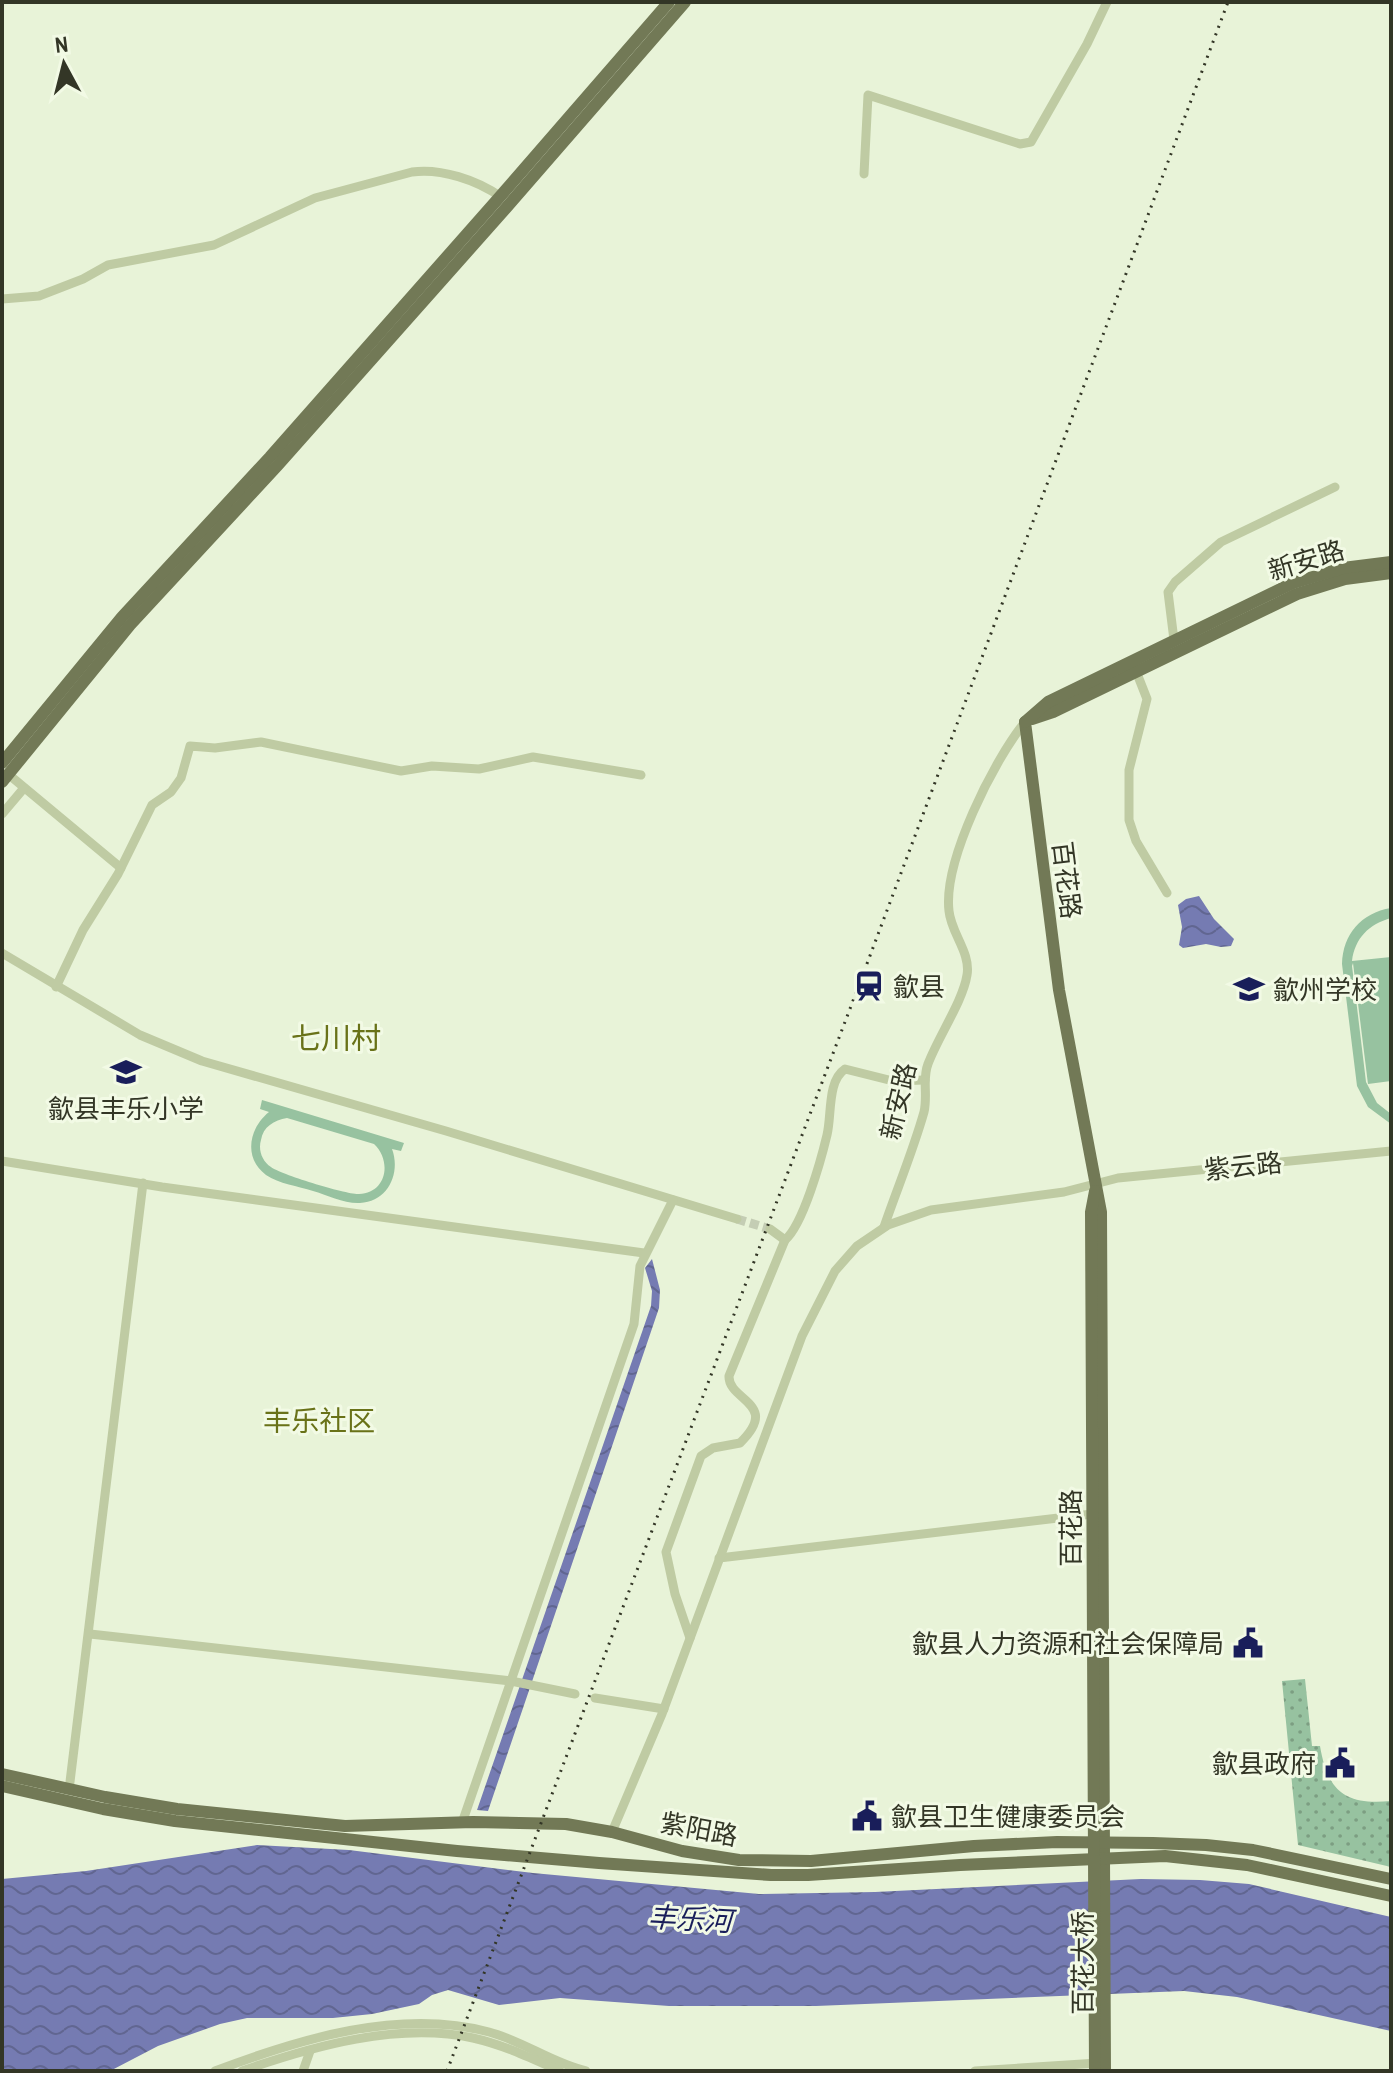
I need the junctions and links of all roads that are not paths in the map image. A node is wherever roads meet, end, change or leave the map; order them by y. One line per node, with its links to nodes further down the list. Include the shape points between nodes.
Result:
1 (669, 2): 5 (main road)
2 (685, 2): 13 (main road)
3 (1107, 2): 4 (street, via 1031,142 1020,144 868,95)
4 (864, 174)
5 (501, 197): 6 (street, via 463,179 412,172 315,198 214,245 108,265 39,296); 13 (main road, via 130,607)
6 (2, 299)
7 (1335, 487): 10 (street, via 1221,542 1175,582 1168,592)
8 (1391, 562): 10 (main road, 新安路, via 1308,578)
9 (1391, 573): 11 (main road, 新安路, via 1345,579 1297,594)
10 (1174, 640): 12 (main road, 新安路, via 1048,702)
11 (1136, 671): 12 (main road, 新安路); 18 (street, via 1147,699 1130,758 1129,820)
12 (1025, 722): 21 (street, 新安路, via 1009,742 952,868 949,909 967,976); 25 (main road, 百花路, via 1059,990)
13 (4, 773): 15 (street)
14 (641, 775): 17 (street, via 533,757 479,769 428,766 401,771 267,743 190,746 181,778 152,805)
15 (24, 788): 16 (street); 17 (street)
16 (2, 814)
17 (121, 868): 20 (street)
18 (1167, 893)
19 (2, 953): 20 (street)
20 (56, 987): 26 (street, via 140,1035 202,1061)
21 (925, 1080): 28 (street, 新安路, via 924,1111); 30 (street, via 893,1081 841,1071 828,1134 798,1225)
22 (1391, 1151): 25 (street, 紫云路)
23 (2, 1161): 24 (street)
24 (143, 1183): 31 (street); 34 (street)
25 (1096, 1184): 28 (street, 紫云路, via 931,1210); 32 (main road, 百花路, via 1091,1212); 45 (main road, 百花路, via 1101,1212)
26 (673, 1200): 27 (street); 31 (street)
27 (737, 1219)
28 (884, 1227): 33 (street, 紫云路, via 842,1262 808,1322)
29 (770, 1229): 30 (street)
30 (785, 1240): 35 (street, via 728,1381 750,1402 753,1424 740,1443 701,1456 667,1547 669,1572)
31 (644, 1253): 36 (street, via 634,1324)
32 (1092, 1514): 33 (street); 45 (main road, 百花路)
33 (719, 1558): 35 (street, 紫云路)
34 (90, 1634): 36 (street); 42 (street)
35 (690, 1638): 39 (street, 紫云路)
36 (514, 1681): 37 (street); 43 (street)
37 (575, 1694)
38 (595, 1698): 39 (street)
39 (664, 1709): 44 (street, 紫云路)
40 (2, 1774): 42 (main road, 紫阳路)
41 (2, 1786): 46 (main road, 紫阳路, via 175,1821 457,1851 771,1875)
42 (69, 1790): 43 (main road, 紫阳路, via 320,1825)
43 (462, 1823): 44 (main road, 紫阳路, via 566,1824)
44 (612, 1832): 45 (main road, 紫阳路, via 682,1851 763,1861)
45 (1098, 1842): 46 (main road, 百花路); 48 (main road, 紫阳路, via 1223,1846)
46 (1098, 1858): 47 (main road, 百花路); 49 (main road, 紫阳路, via 1165,1856 1228,1862)
47 (1098, 1872): 51 (main road, 百花大桥)
48 (1391, 1879)
49 (1391, 1896)
50 (310, 2051): 53 (street); 54 (street); 55 (street, via 391,2033 437,2033 505,2047)
51 (1100, 2063): 57 (street)
52 (215, 2071): 56 (street, via 308,2041 389,2023 422,2022 491,2032)
53 (242, 2071)
54 (303, 2071)
55 (560, 2071)
56 (586, 2071)
57 (975, 2071)

